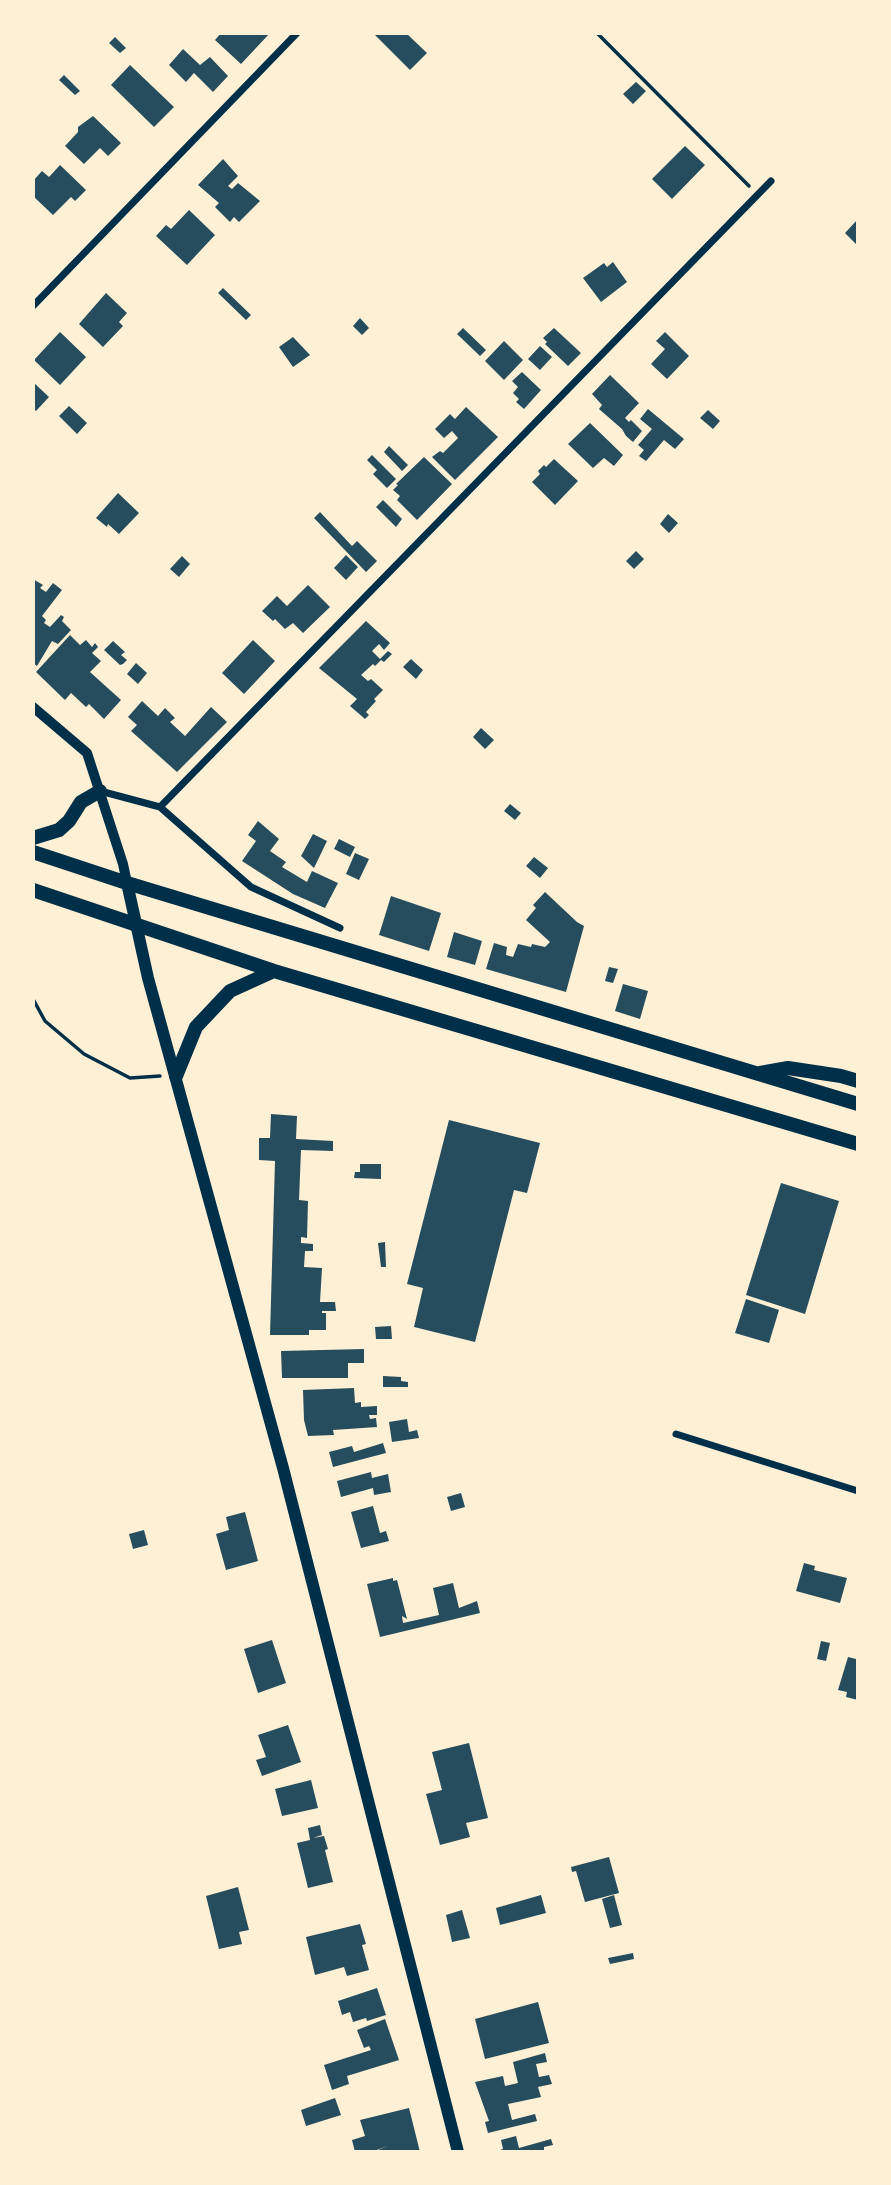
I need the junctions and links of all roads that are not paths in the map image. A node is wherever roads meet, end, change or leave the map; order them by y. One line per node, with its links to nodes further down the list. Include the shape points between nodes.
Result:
1 (297, 33): 3 (street)
2 (771, 181): 6 (street)
3 (33, 306)
4 (33, 707): 5 (street, via 87,753)
5 (100, 791): 6 (street); 7 (highway, via 81,802 59,830); 9 (street)
6 (160, 807): 12 (street, via 251,887)
7 (33, 838)
8 (33, 852): 9 (highway)
9 (127, 883): 11 (main road); 14 (highway)
10 (33, 890): 11 (highway)
11 (136, 925): 13 (highway); 15 (main road)
12 (340, 929)
13 (274, 971): 15 (highway, via 230,991 196,1027); 18 (highway)
14 (756, 1074): 16 (highway, via 788,1068); 17 (highway)
15 (176, 1076): 21 (main road, via 283,1468)
16 (858, 1081)
17 (858, 1104)
18 (858, 1144)
19 (676, 1434): 20 (street)
20 (858, 1492)
21 (458, 2152)

